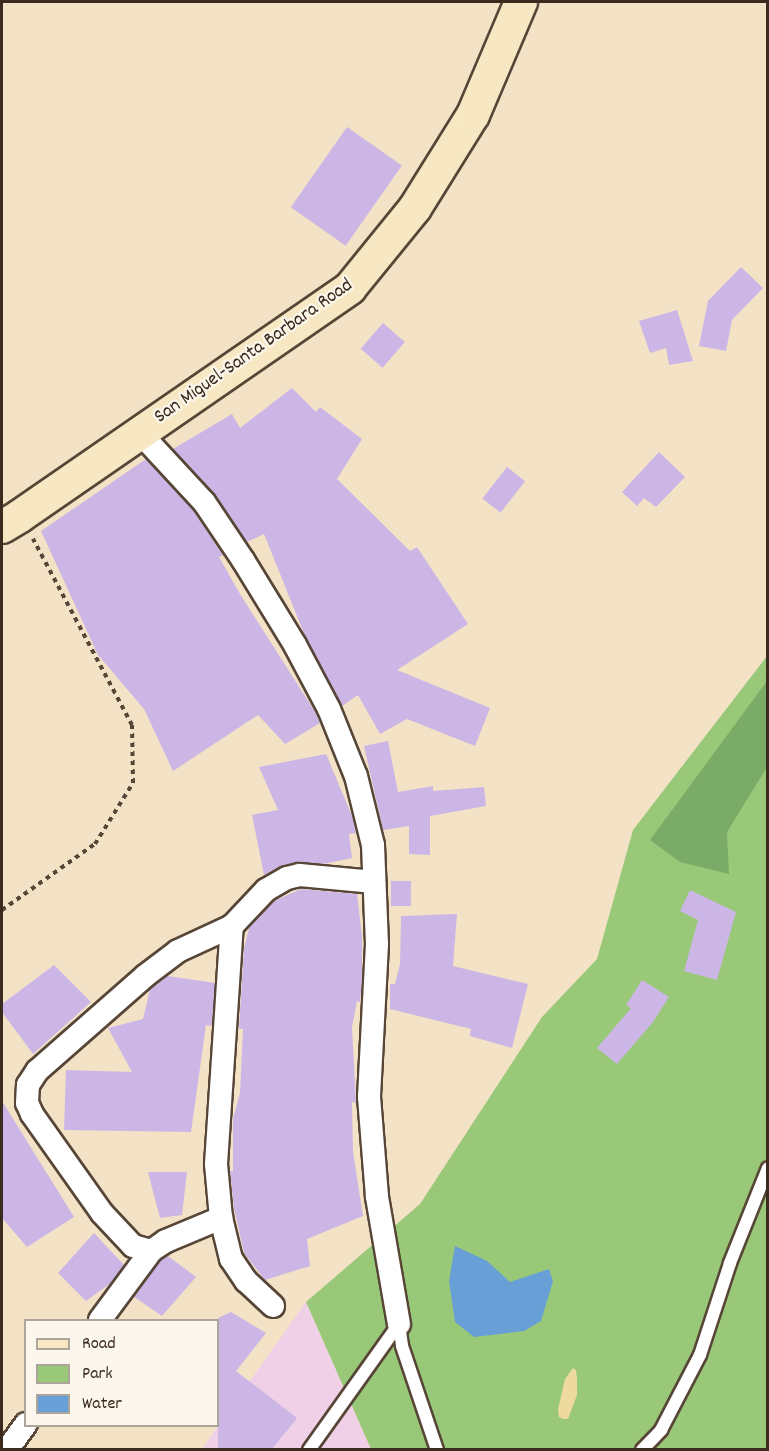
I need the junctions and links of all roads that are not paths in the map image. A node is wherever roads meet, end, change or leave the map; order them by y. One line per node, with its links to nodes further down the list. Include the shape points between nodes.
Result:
1 (520, 2): 2 (main road, San Miguel-Santa Barbara Road, via 473,115 415,208 350,288)
2 (140, 433): 3 (main road, San Miguel-Santa Barbara Road); 4 (street, via 204,502 295,645 329,709 356,776 373,845)
3 (11, 521)
4 (374, 882): 5 (street, via 300,875 287,878 266,890); 11 (street, via 377,944 369,1097 377,1197)
5 (232, 926): 7 (street, via 216,1164); 8 (street, via 178,951 145,976 37,1071 28,1085 27,1103 32,1114 102,1213 134,1246)
6 (768, 1168): 16 (lane, via 730,1263 700,1355 661,1430)
7 (221, 1218): 8 (street); 9 (street, via 231,1259 246,1281)
8 (151, 1251): 10 (street)
9 (273, 1306)
10 (101, 1319)
11 (399, 1324): 14 (lane); 15 (lane, via 402,1346)
12 (24, 1427): 13 (street)
13 (7, 1449)
14 (309, 1449)
15 (436, 1449)
16 (642, 1449)

